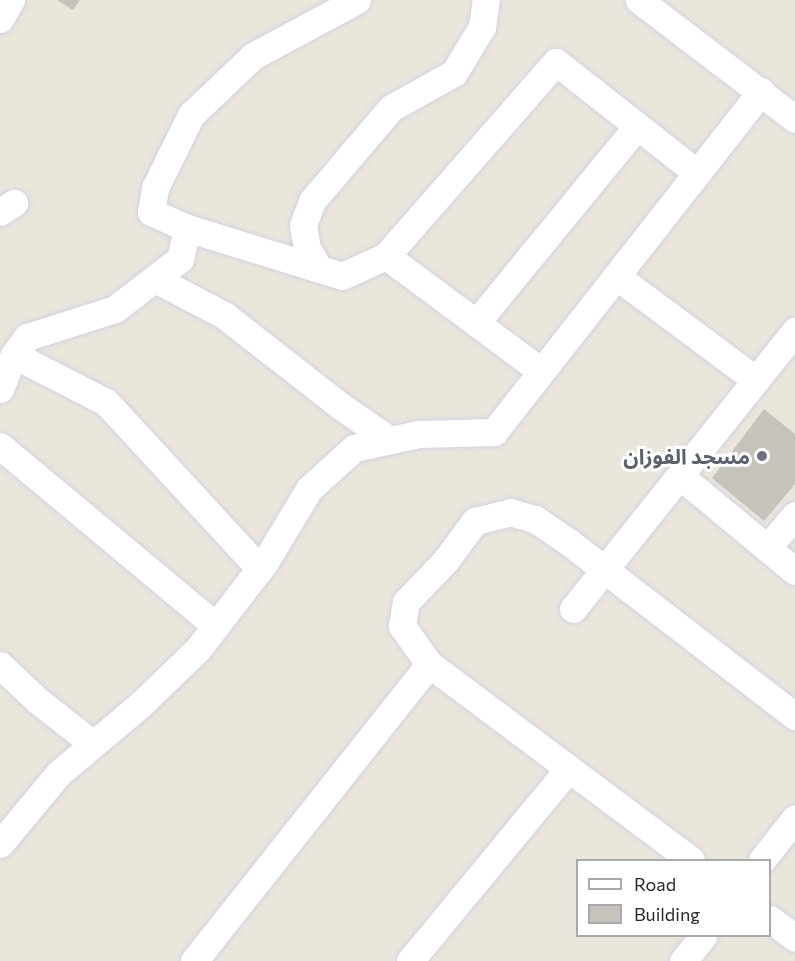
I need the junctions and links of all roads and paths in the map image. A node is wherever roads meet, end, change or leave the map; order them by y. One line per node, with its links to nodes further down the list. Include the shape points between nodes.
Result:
1 (10, 0): 5 (street)
2 (357, 0): 10 (street, via 253,56 191,115 155,188 151,212)
3 (486, 0): 12 (street, via 482,27 454,73 391,108 312,201 303,225 307,248)
4 (639, 0): 6 (street)
5 (0, 19)
6 (761, 91): 7 (street); 9 (street)
7 (795, 119)
8 (637, 126): 9 (street); 11 (street, via 556,62); 15 (street)
9 (696, 173): 13 (street)
10 (187, 228): 12 (street); 14 (street, via 180,259)
11 (386, 256): 12 (street, via 342,276); 15 (street)
12 (319, 269)
13 (616, 276): 18 (street); 19 (street)
14 (157, 280): 17 (street, via 115,309 27,337); 21 (street, via 224,315)
15 (476, 323): 18 (street)
16 (795, 331): 19 (street)
17 (14, 355): 20 (street); 26 (street, via 106,402)
18 (541, 372): 21 (street, via 494,432 419,434)
19 (756, 380): 23 (street)
20 (0, 389)
21 (390, 440): 26 (street, via 354,448 309,489)
22 (0, 446): 30 (street)
23 (680, 476): 25 (street); 27 (street)
24 (795, 515): 25 (street)
25 (767, 548): 28 (street)
26 (260, 569): 30 (street)
27 (604, 571): 29 (street); 31 (street, via 535,519 510,512 475,521 446,560 406,602 402,626); 33 (street)
28 (795, 571)
29 (573, 609)
30 (216, 626): 34 (street, via 141,704)
31 (429, 664): 35 (street); 43 (street)
32 (0, 665): 34 (street)
33 (795, 716)
34 (93, 744): 37 (street, via 59,774)
35 (568, 768): 38 (street); 44 (street)
36 (795, 818): 39 (street)
37 (0, 844)
38 (688, 859)
39 (764, 859)
40 (771, 920): 42 (street)
41 (702, 937): 45 (street)
42 (795, 938)
43 (194, 961)
44 (410, 961)
45 (683, 961)

